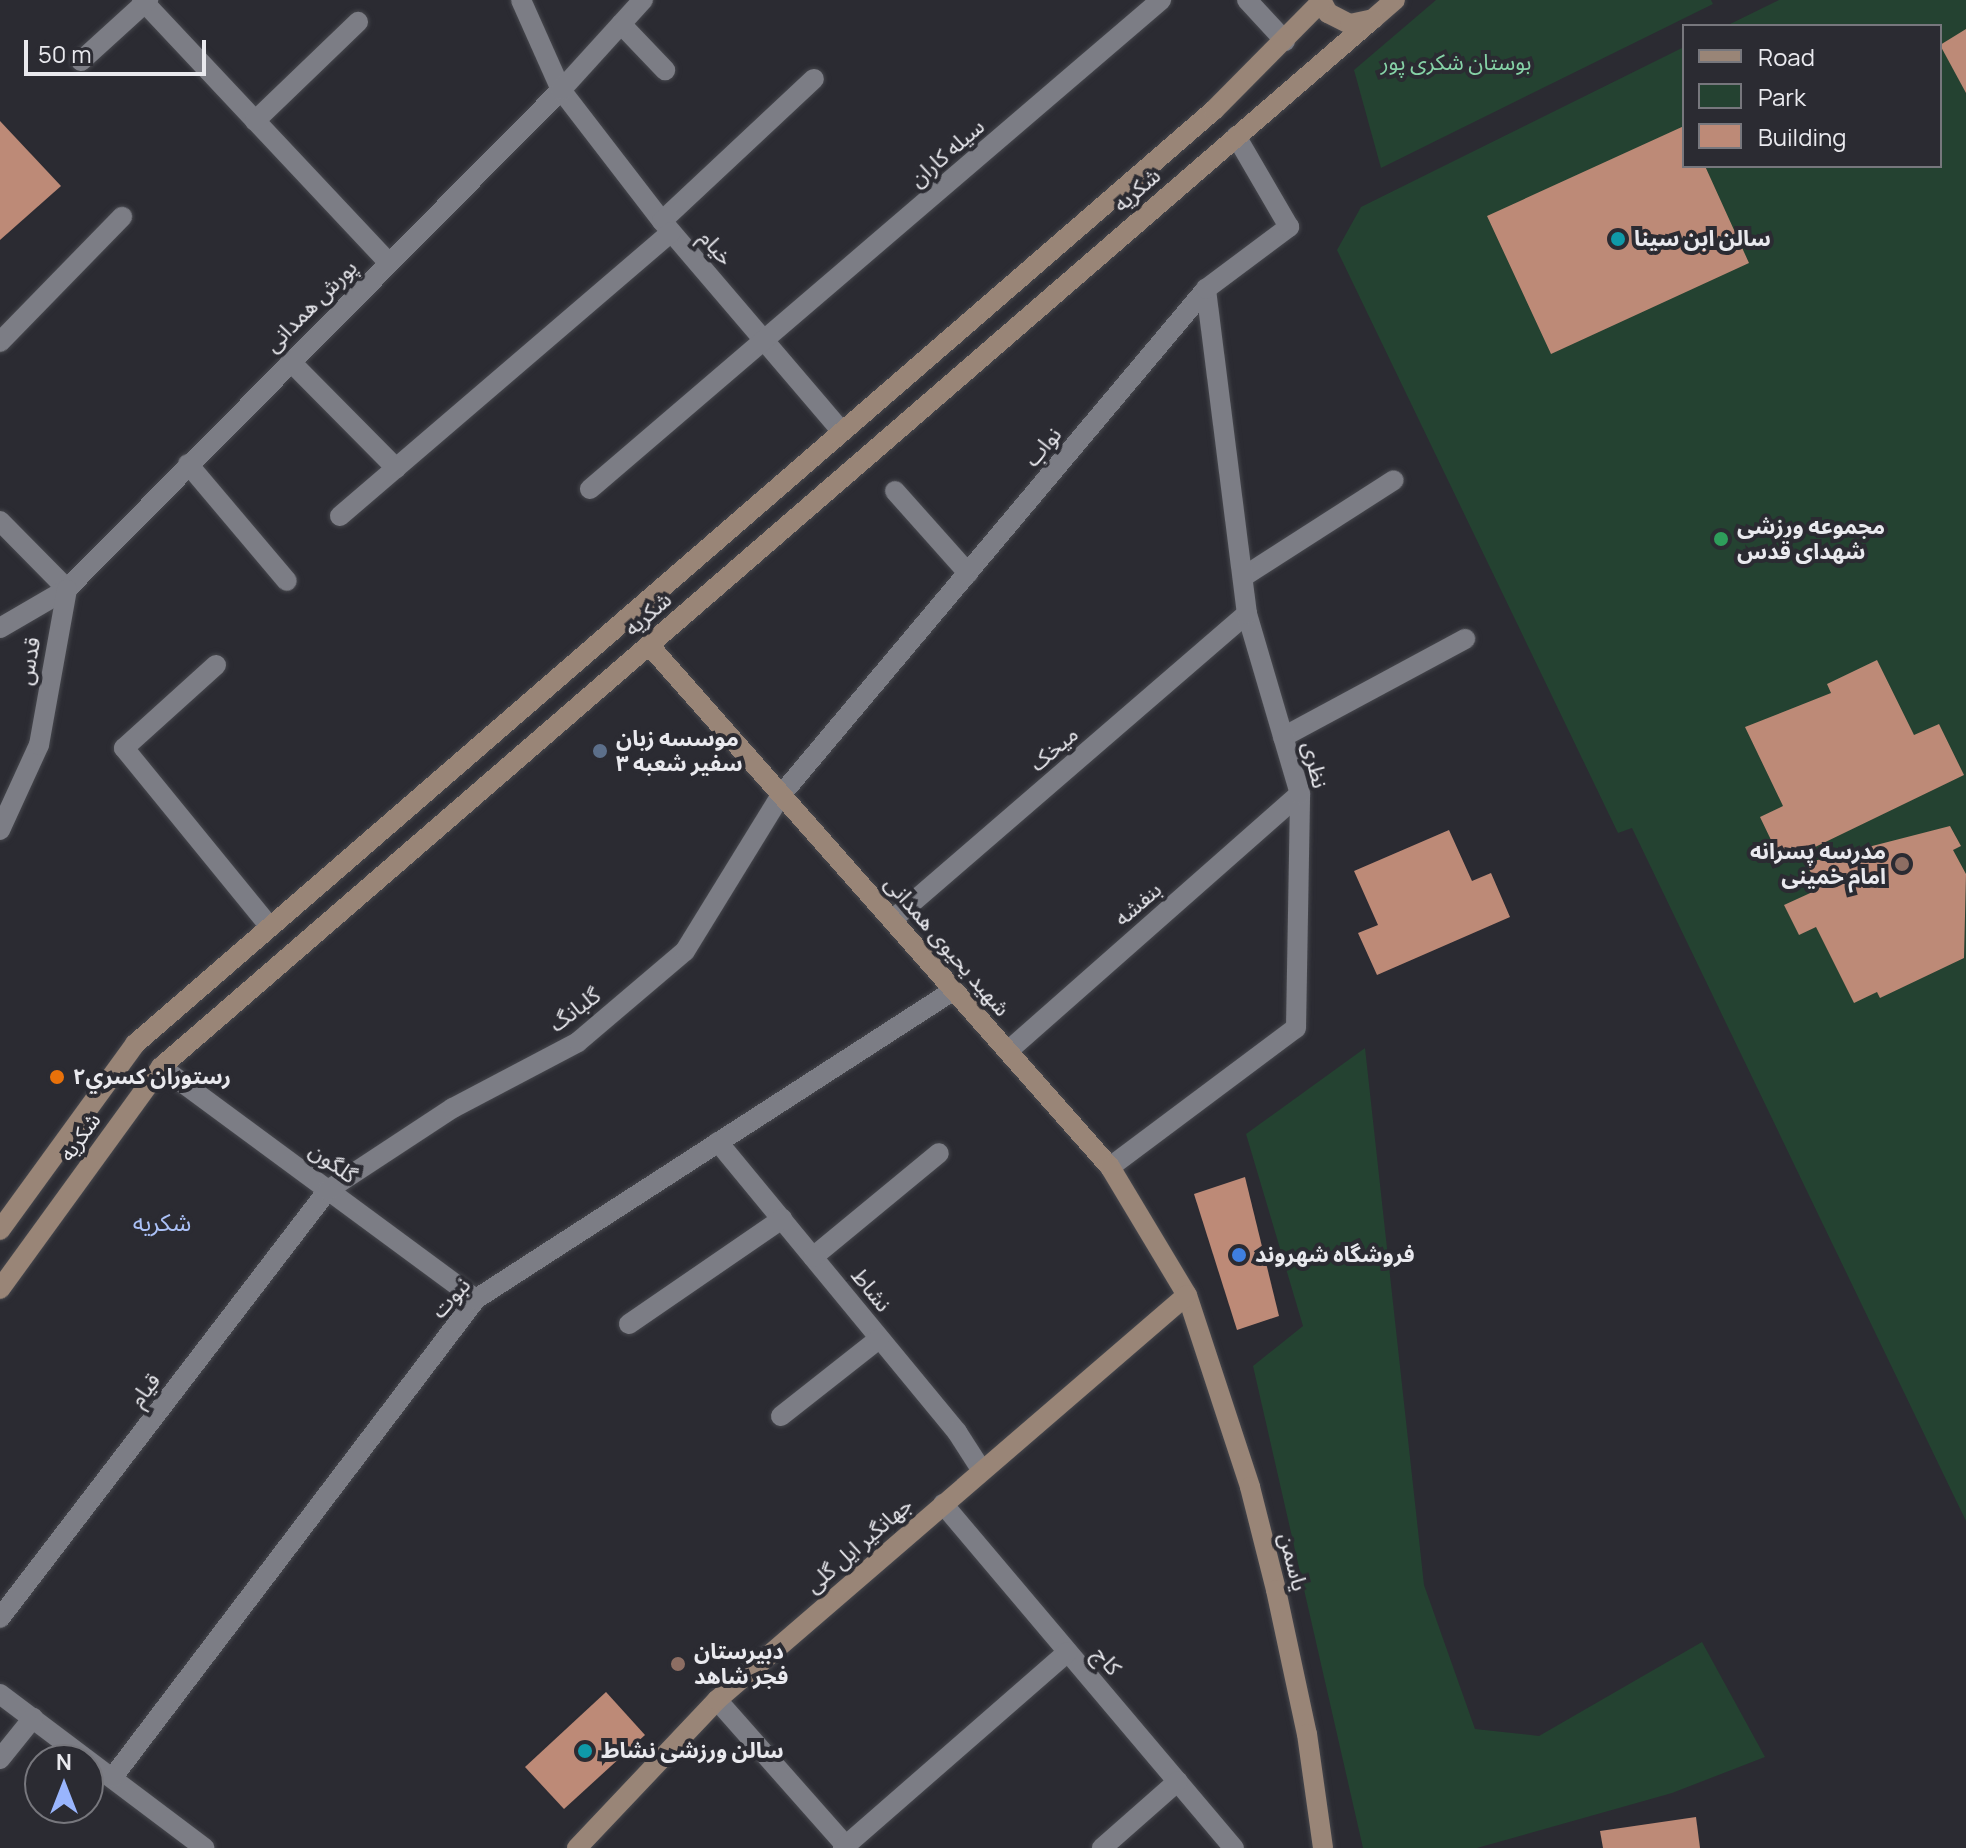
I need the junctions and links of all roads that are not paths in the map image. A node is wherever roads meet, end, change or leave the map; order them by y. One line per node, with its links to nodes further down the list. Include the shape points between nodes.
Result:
1 (521, 0): 15 (street, خیام)
2 (643, 0): 10 (street, پورش همدانی)
3 (1161, 0): 23 (street, سیله کاران)
4 (1247, 0): 11 (street)
5 (1395, 0): 8 (main road, شکریه)
6 (145, 1): 12 (street); 16 (street)
7 (1321, 1): 8 (main road, via 1328,13 1350,24); 11 (main road, شکریه)
8 (1373, 19): 17 (main road, شکریه)
9 (358, 22): 16 (street)
10 (621, 24): 13 (street); 15 (street, پورش همدانی)
11 (1285, 41): 25 (main road, شکریه, via 1214,110)
12 (81, 61)
13 (665, 70)
14 (814, 79): 19 (street)
15 (561, 90): 19 (street, خیام); 20 (street, پورش همدانی)
16 (255, 121): 20 (street)
17 (1236, 136): 21 (street, نواب, via 1289,227); 40 (main road, شکریه)
18 (122, 217): 22 (street)
19 (666, 227): 23 (street, خیام); 27 (street)
20 (388, 262): 24 (street, پورش همدانی)
21 (1206, 289): 33 (street, نواب); 34 (street, نظری)
22 (0, 342)
23 (765, 342): 25 (street, خیام); 29 (street, سیله کاران)
24 (290, 361): 26 (street, پورش همدانی); 27 (street)
25 (842, 432): 47 (main road, شکریه)
26 (188, 464): 35 (street); 36 (street, پورش همدانی)
27 (396, 468): 31 (street)
28 (1394, 480): 34 (street)
29 (590, 489)
30 (895, 491): 33 (street)
31 (340, 516)
32 (0, 521): 36 (street)
33 (968, 573): 44 (street, نواب)
34 (1243, 577): 37 (street, نظری)
35 (287, 581)
36 (67, 589): 38 (street, پورش همدانی); 45 (street, قدس, via 39,745)
37 (1247, 614): 42 (street, نظری); 46 (street, میخک)
38 (0, 628)
39 (1465, 639): 42 (street)
40 (649, 645): 44 (main road, شهید یحیوی همدانی); 50 (main road, شکریه)
41 (216, 665): 47 (street, via 124,748)
42 (1283, 737): 43 (street, نظری)
43 (1300, 794): 49 (street, بنفشه); 53 (street, نظری, via 1296,1028)
44 (781, 795): 46 (main road, شهید یحیوی همدانی); 54 (street, گلبانگ, via 685,951 578,1042 453,1108)
45 (0, 830)
46 (892, 920): 48 (main road, شهید یحیوی همدانی)
47 (270, 927): 56 (main road, شکریه, via 135,1044)
48 (954, 990): 49 (main road, شهید یحیوی همدانی); 51 (street, نبوت)
49 (1008, 1051): 53 (main road, شهید یحیوی همدانی)
50 (161, 1067): 54 (street, گلگون); 58 (main road, شکریه)
51 (718, 1142): 55 (street, نشاط); 60 (street, نبوت)
52 (939, 1153): 57 (street)
53 (1110, 1167): 59 (main road, شهید یحیوی همدانی)
54 (328, 1190): 60 (street, گلگون); 66 (street, قیام)
55 (782, 1219): 57 (street, نشاط); 61 (street)
56 (0, 1230)
57 (813, 1257): 62 (street, نشاط)
58 (0, 1289)
59 (1187, 1295): 64 (main road, جهانگیر ایل گلی); 79 (main road, یاسمن, via 1250,1487 1272,1575 1307,1734)
60 (476, 1299): 72 (street, نبوت)
61 (629, 1324)
62 (879, 1339): 63 (street); 64 (street, نشاط, via 957,1432)
63 (781, 1416)
64 (982, 1471): 65 (main road, جهانگیر ایل گلی)
65 (943, 1504): 67 (street, کاج); 69 (main road, جهانگیر ایل گلی)
66 (0, 1618)
67 (1068, 1652): 73 (street, کاج); 74 (street)
68 (0, 1694): 70 (street)
69 (717, 1700): 74 (street); 76 (main road, جهانگیر ایل گلی)
70 (33, 1718): 71 (street); 72 (street)
71 (0, 1759)
72 (113, 1777): 75 (street)
73 (1178, 1781): 77 (street); 78 (street, کاج)
74 (845, 1847)
75 (204, 1848)
76 (577, 1848)
77 (1102, 1848)
78 (1234, 1848)
79 (1323, 1848)

